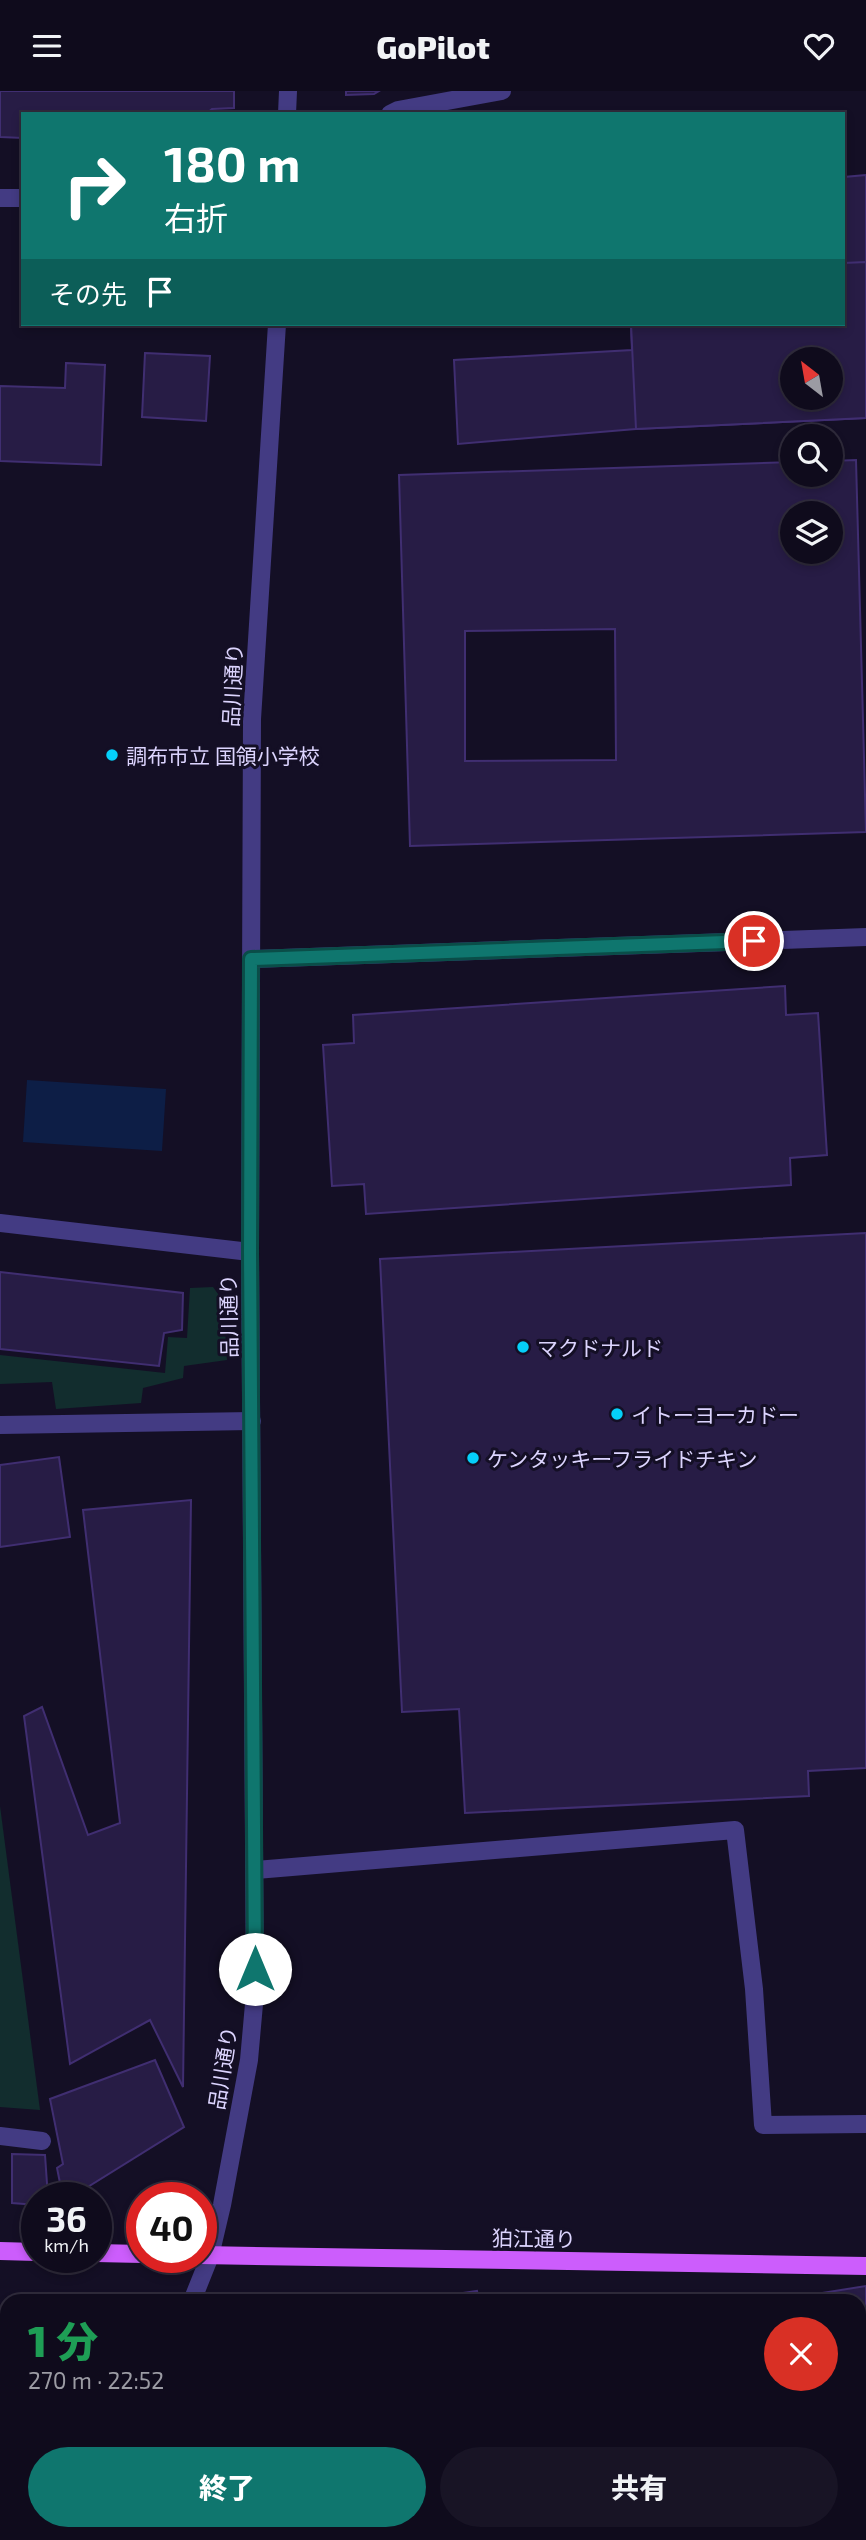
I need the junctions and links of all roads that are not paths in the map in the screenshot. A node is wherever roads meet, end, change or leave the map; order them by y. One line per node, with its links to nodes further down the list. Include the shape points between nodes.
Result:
1 (288, 91): 3 (street)
2 (502, 91): 4 (street)
3 (287, 112)
4 (394, 112)
5 (0, 198): 6 (street)
6 (21, 198)
7 (277, 326): 9 (street, 品川通り, via 252,719)
8 (866, 937): 9 (street)
9 (251, 959): 11 (street, 品川通り)
10 (0, 1223): 11 (street)
11 (250, 1252): 12 (street, 品川通り)
12 (252, 1421): 13 (street); 14 (street, 品川通り)
13 (0, 1425)
14 (256, 1870): 15 (street, via 735,1830 754,1989 763,2125); 18 (street, 品川通り, via 255,1993 249,2060)
15 (866, 2124)
16 (0, 2136): 17 (street)
17 (42, 2141)
18 (217, 2221)
19 (0, 2251): 20 (main road)
20 (21, 2252)
21 (217, 2256): 22 (main road, 狛江通り)
22 (866, 2266)
23 (201, 2273): 24 (street, 品川通り)
24 (194, 2294)

